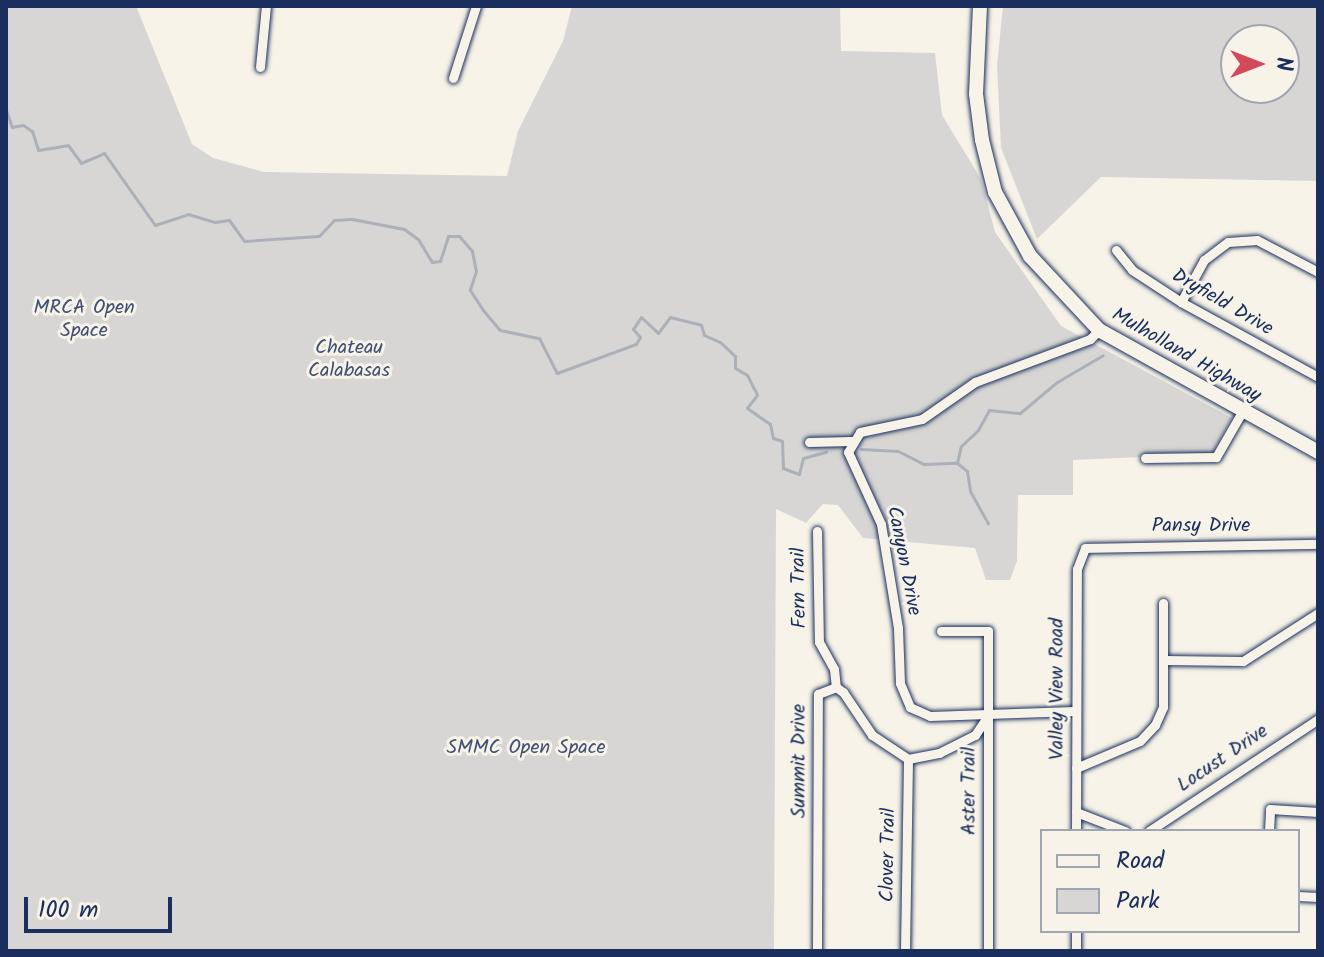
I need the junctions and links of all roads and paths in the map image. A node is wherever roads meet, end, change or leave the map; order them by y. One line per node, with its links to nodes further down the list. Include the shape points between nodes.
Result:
1 (266, 6): 4 (street)
2 (476, 6): 5 (street)
3 (980, 6): 9 (main road, Mulholland Highway, via 977,114 995,192 1030,256)
4 (260, 67)
5 (453, 78)
6 (1116, 250): 8 (street, Dryfield Drive, via 1132,270)
7 (1318, 272): 8 (street, via 1257,240 1228,242 1204,260)
8 (1181, 302): 10 (street, Dryfield Drive)
9 (1099, 330): 11 (main road, Mulholland Highway); 12 (street, via 1090,339 975,382 922,419 866,430)
10 (1318, 377)
11 (1242, 412): 14 (main road, Mulholland Highway); 15 (street, via 1216,457)
12 (851, 441): 13 (street); 25 (street, Canyon Drive, via 851,465 869,491 881,524 904,698 930,716)
13 (809, 442)
14 (1318, 452)
15 (1145, 458)
16 (817, 531): 23 (street, Fern Trail, via 819,642 834,669)
17 (1318, 544): 18 (street, Pansy Drive)
18 (1085, 548): 24 (street, Valley View Road, via 1077,569)
19 (1163, 603): 22 (street)
20 (1318, 613): 22 (street, via 1243,661)
21 (941, 631): 25 (street, Aster Trail, via 988,631)
22 (1163, 660): 28 (street, via 1163,707 1155,725 1140,741)
23 (836, 687): 27 (street, Summit Drive, via 872,735); 35 (street, Summit Drive, via 817,698)
24 (1074, 711): 25 (street, Canyon Drive); 28 (street, Valley View Road)
25 (989, 714): 27 (street, via 975,735 939,753); 37 (street, Aster Trail)
26 (1318, 719): 33 (street, Locust Drive)
27 (908, 759): 36 (street, Clover Trail)
28 (1076, 768): 29 (street, Valley View Road)
29 (1076, 812): 31 (street, Valley View Road); 32 (street)
30 (1318, 812): 34 (street, via 1270,809)
31 (1076, 829)
32 (1120, 829)
33 (1152, 829)
34 (1269, 829)
35 (817, 951)
36 (905, 951)
37 (988, 951)

